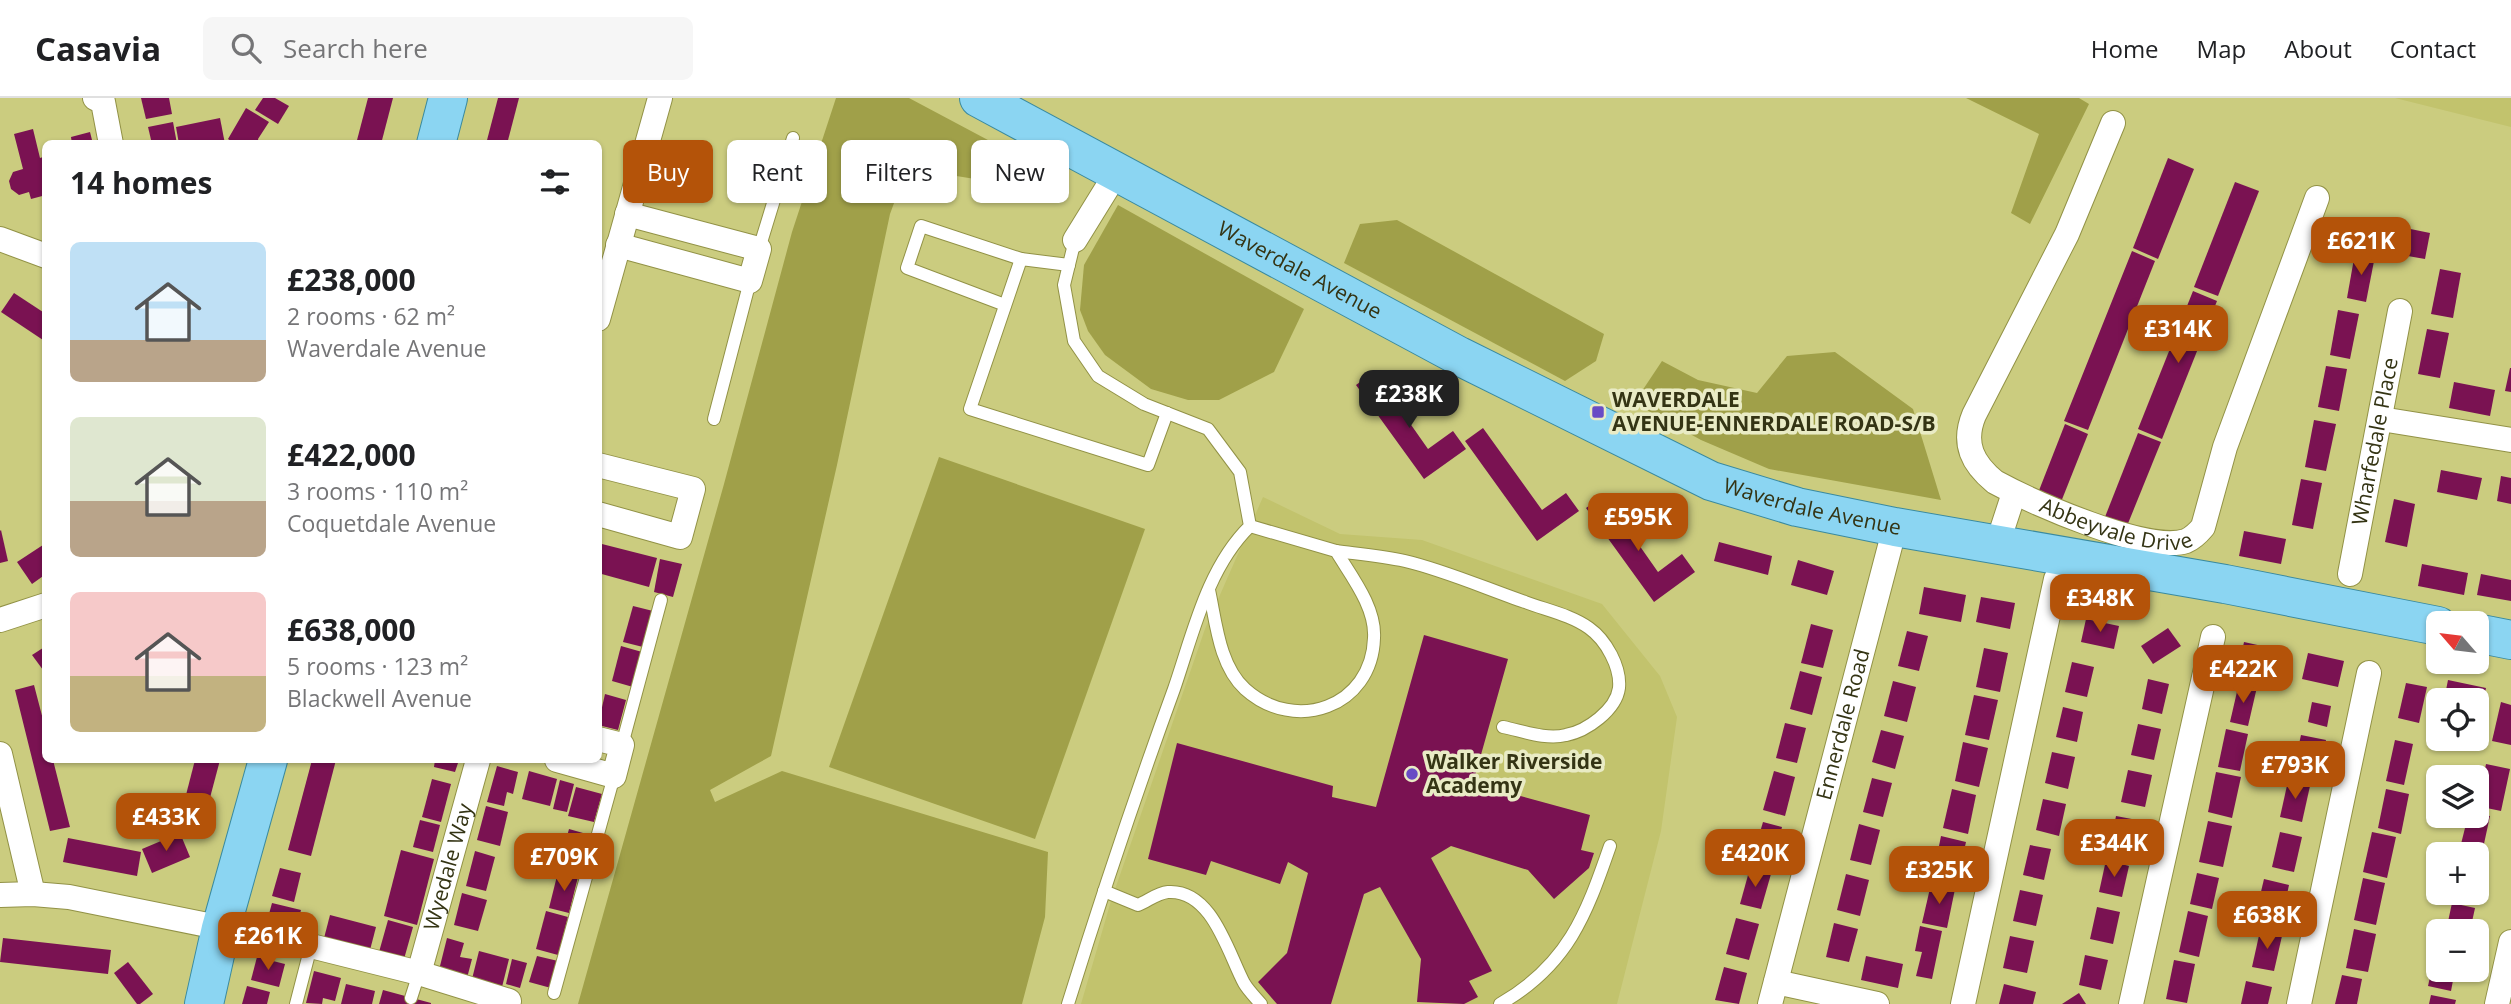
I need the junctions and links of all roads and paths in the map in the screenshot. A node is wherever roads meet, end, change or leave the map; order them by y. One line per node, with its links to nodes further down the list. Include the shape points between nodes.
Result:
1 (95, 98): 7 (street, via 103,102)
2 (448, 98): 8 (main road)
3 (660, 98): 11 (street)
4 (979, 98): 9 (main road, Waverdale Avenue)
5 (2113, 123): 28 (street, Abbeyvale Drive, via 2067,234 1969,427 1972,457 1980,470)
6 (793, 138): 15 (lane)
7 (110, 140)
8 (437, 140)
9 (1117, 172): 13 (street); 31 (main road, Waverdale Avenue, via 1459,356 1711,481 1797,507)
10 (2317, 198): 28 (street, Abbeyvale Drive, via 2225,447 2207,516 2196,535 2174,543 2112,533)
11 (627, 214): 14 (street); 15 (street)
12 (0, 239): 16 (street)
13 (1075, 240): 18 (lane)
14 (618, 245): 19 (street); 20 (street)
15 (759, 249): 19 (street)
16 (42, 255)
17 (1021, 259): 18 (lane); 21 (lane); 21 (lane, via 921,226 907,268)
18 (1069, 265): 23 (lane, via 1064,285 1074,341 1098,376)
19 (750, 281): 24 (lane)
20 (602, 304)
21 (1005, 304): 23 (lane, via 970,410 1148,466)
22 (2400, 311): 25 (street, Wharfedale Place)
23 (1167, 413): 30 (lane, via 1208,429 1240,472)
24 (714, 419)
25 (2381, 419): 26 (street); 34 (street, Wharfedale Place)
26 (2511, 440)
27 (602, 466): 29 (street, via 693,489 680,537)
28 (2014, 493): 32 (street, Abbeyvale Drive)
29 (602, 515)
30 (1250, 526): 33 (lane); 36 (lane, via 1232,543)
31 (1895, 527): 32 (main road, Waverdale Avenue); 61 (street, Ennerdale Road)
32 (1997, 545): 40 (main road, Waverdale Avenue)
33 (1336, 551): 36 (lane, via 1364,599 1374,638 1361,680 1337,703 1314,712 1290,711 1245,688 1222,649); 45 (lane, via 1405,561 1574,620 1605,643 1617,667 1619,688 1612,706 1596,720 1566,736)
34 (2350, 574)
35 (2056, 579): 70 (street)
36 (1209, 589): 53 (lane)
37 (661, 600): 46 (lane)
38 (42, 605): 39 (street)
39 (0, 620)
40 (2426, 624)
41 (2489, 636): 43 (main road)
42 (2213, 637): 71 (street)
43 (2511, 640)
44 (2370, 673): 72 (street)
45 (1503, 727)
46 (610, 742): 51 (street)
47 (0, 754): 54 (street)
48 (267, 763): 56 (main road)
49 (477, 763): 59 (street, Wyedale Way)
50 (568, 763): 51 (street)
51 (614, 775): 60 (lane)
52 (1610, 846): 68 (lane, via 1590,906 1573,937 1549,967)
53 (1104, 891): 66 (lane); 67 (lane, via 1138,905 1170,892 1195,900 1211,916 1245,985)
54 (33, 894): 55 (street); 56 (street)
55 (0, 895)
56 (221, 928): 58 (street); 64 (main road)
57 (2511, 942): 73 (street)
58 (311, 946): 59 (street); 65 (lane)
59 (419, 973): 62 (lane); 63 (street)
60 (554, 993)
61 (1773, 993): 69 (street)
62 (411, 998)
63 (509, 1000)
64 (204, 1004)
65 (296, 1004)
66 (1068, 1004)
67 (1261, 1004)
68 (1500, 1004)
69 (1877, 1004)
70 (1963, 1004)
71 (2131, 1004)
72 (2299, 1004)
73 (2497, 1004)

